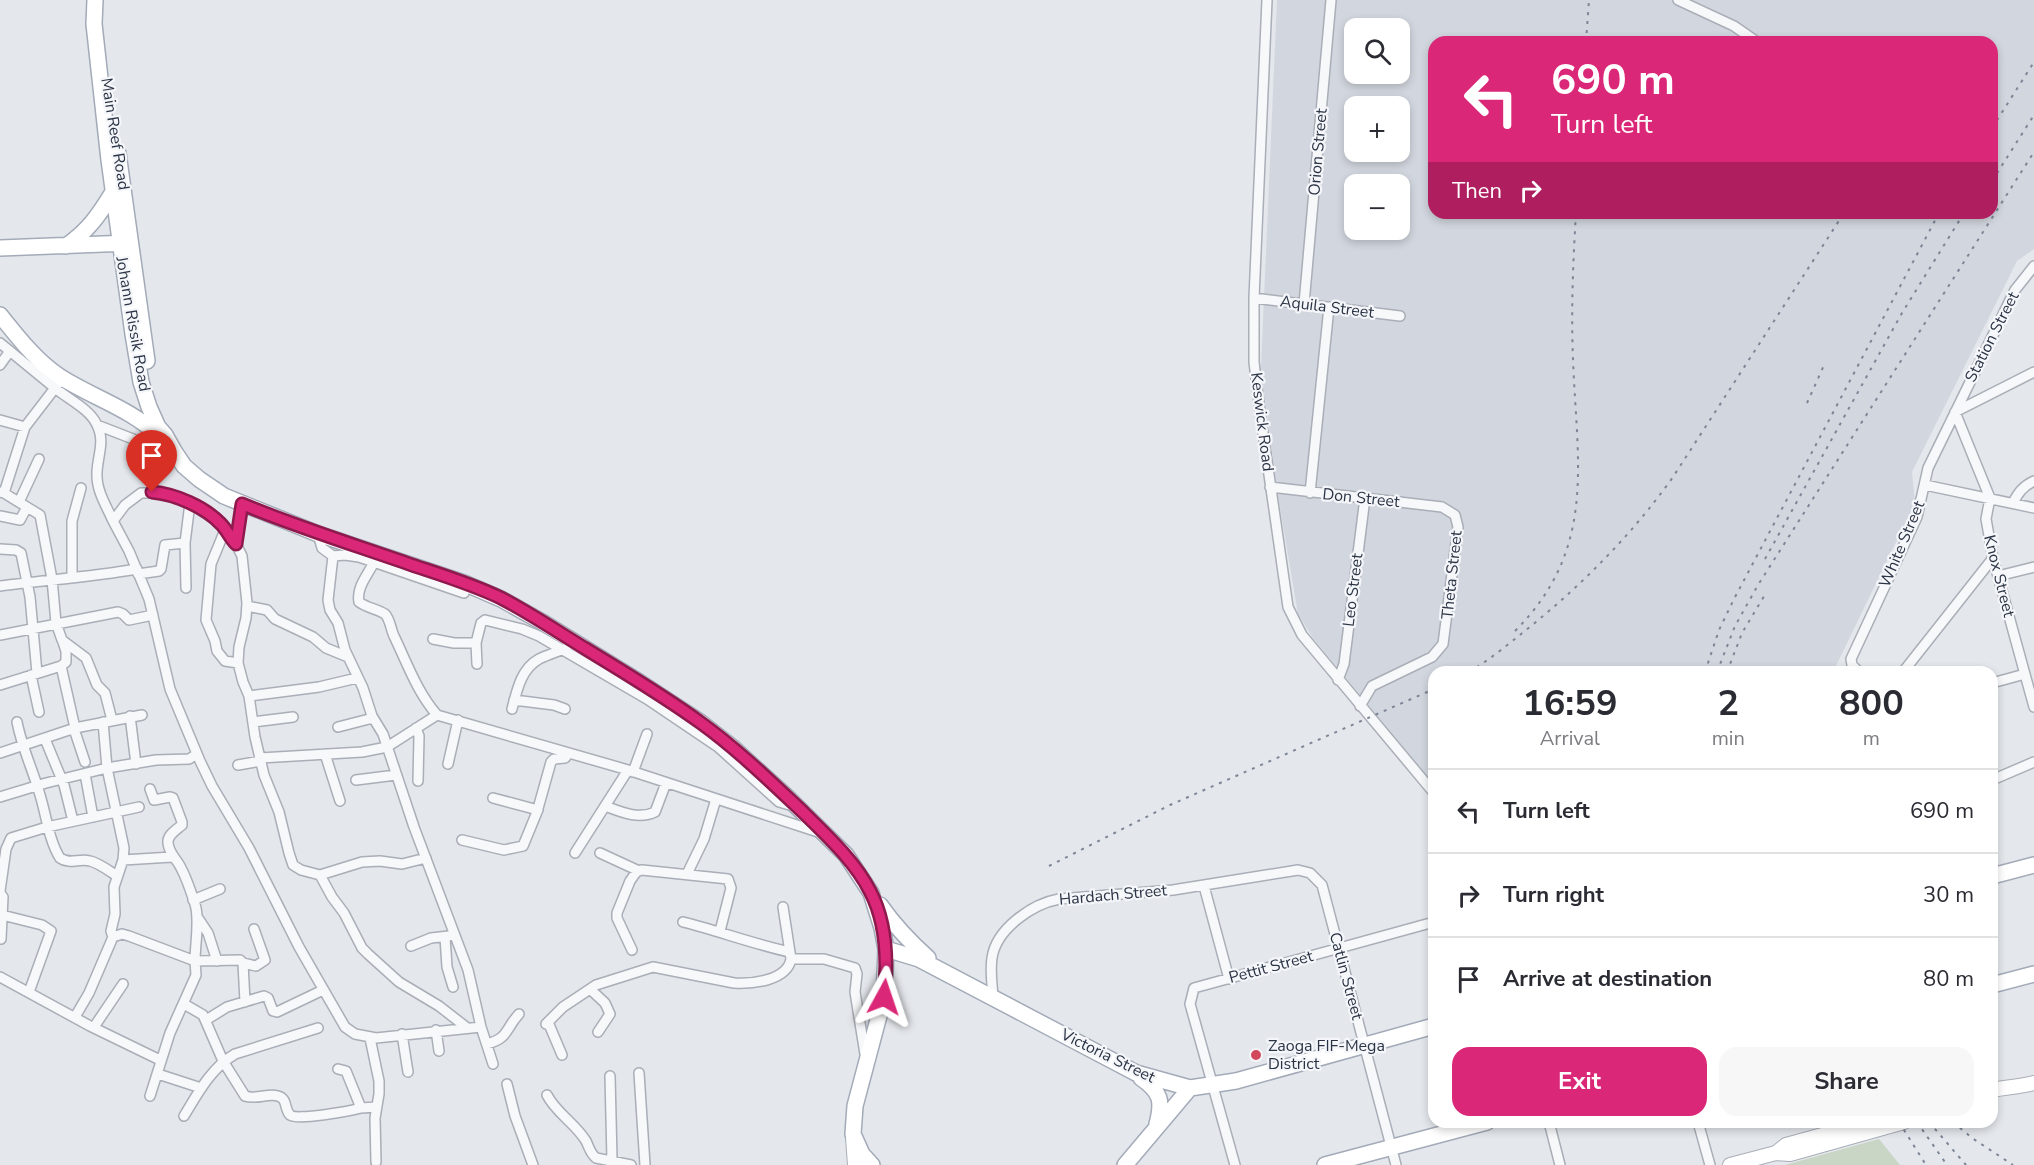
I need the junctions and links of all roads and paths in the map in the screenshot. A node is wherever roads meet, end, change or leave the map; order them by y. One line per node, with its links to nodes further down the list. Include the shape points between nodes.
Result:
1 (1267, 0): 11 (street, Keswick Road)
2 (1331, 0): 12 (street, Orion Street)
3 (1678, 0): 5 (street)
4 (95, 7): 6 (main road, Main Reef Road); 7 (main road, Main Reef Road)
5 (1748, 36)
6 (112, 192): 7 (main road, Main Reef Road); 8 (main road, via 82,235)
7 (126, 243): 8 (main road); 26 (main road, Johann Rissik Road, via 150,382 165,435)
8 (66, 246): 9 (main road)
9 (0, 248)
10 (2034, 266): 21 (street, Station Street, via 2015,290)
11 (1254, 298): 12 (street, Aquila Street); 30 (street, Keswick Road, via 1254,362)
12 (1304, 304): 13 (street, Aquila Street)
13 (1329, 307): 15 (street, Aquila Street); 33 (street)
14 (0, 315): 20 (main road, via 24,345 57,375)
15 (1400, 316)
16 (0, 343): 17 (street)
17 (10, 351): 18 (street); 20 (street)
18 (0, 365)
19 (2034, 372): 21 (street)
20 (59, 383): 23 (street); 24 (street); 26 (main road, via 141,419)
21 (1955, 412): 29 (street, White Street, via 1928,468); 35 (street, Knox Street)
22 (0, 420): 24 (street)
23 (97, 425): 25 (street); 43 (street, via 102,445 96,475)
24 (25, 427): 32 (street)
25 (133, 439)
26 (174, 450): 38 (main road, Johann Rissik Road, via 199,479)
27 (39, 459): 39 (street)
28 (2034, 481): 37 (street)
29 (1925, 485): 35 (street); 75 (street, White Street, via 1917,517 1851,659)
30 (1270, 487): 33 (street, Don Street); 80 (street, Keswick Road, via 1288,607 1302,634)
31 (81, 488): 55 (street, via 72,521)
32 (2, 492): 39 (street)
33 (1310, 493): 34 (street, Don Street)
34 (1365, 498): 41 (street, Don Street); 80 (street, Leo Street, via 1344,664)
35 (1990, 498): 37 (street); 50 (street, Knox Street, via 1986,519)
36 (190, 503): 43 (street, via 165,493 141,493); 44 (street); 46 (street)
37 (2013, 503): 40 (street)
38 (242, 504): 45 (main road, Johann Rissik Road); 47 (street)
39 (23, 505): 42 (street, via 20,520); 56 (street, via 40,515)
40 (2034, 508)
41 (1451, 511): 84 (street, Theta Street, via 1458,526 1441,648 1432,657 1372,686)
42 (0, 516)
43 (113, 521): 53 (street)
44 (225, 530): 47 (street); 72 (street, via 211,564 206,620 217,651 225,661)
45 (318, 534): 49 (street, via 322,548); 69 (main road, Johann Rissik Road, via 464,582 501,598)
46 (185, 543): 53 (street, via 165,545 159,571); 59 (street)
47 (236, 544): 61 (street, via 242,556)
48 (0, 549): 57 (street, via 20,551)
49 (333, 556): 51 (street); 71 (street, via 328,606 338,623)
50 (1993, 558): 54 (street, Knox Street); 76 (street)
51 (374, 562): 60 (street); 89 (street, via 362,583 359,602 386,616 407,666)
52 (2034, 567): 54 (street)
53 (138, 572): 55 (street); 62 (street)
54 (1998, 576): 78 (street, Knox Street)
55 (72, 578): 56 (street)
56 (52, 579): 57 (street); 63 (street)
57 (27, 582): 58 (street); 64 (street)
58 (0, 586)
59 (186, 588)
60 (465, 593)
61 (247, 606): 71 (street, via 267,610 276,619); 72 (street)
62 (153, 615): 63 (street, via 129,620 118,612); 106 (street, via 170,689)
63 (56, 623): 64 (street); 67 (street)
64 (32, 629): 65 (street); 77 (street)
65 (0, 635)
66 (433, 639): 68 (street)
67 (63, 640): 74 (street, via 66,662); 94 (street, via 87,658 97,686 105,693)
68 (476, 643): 70 (street, via 485,620 522,629); 73 (street)
69 (576, 643): 70 (street); 132 (main road, Johann Rissik Road, via 700,722)
70 (562, 650): 86 (street, via 532,664 522,677 513,704); 132 (street, via 664,710 718,747 779,802)
71 (348, 657): 79 (street)
72 (238, 663): 83 (street)
73 (477, 664)
74 (61, 666): 77 (street); 98 (street)
75 (1853, 666)
76 (1908, 666)
77 (34, 674): 82 (street); 87 (street)
78 (2025, 674): 81 (street); 85 (street, Knox Street)
79 (357, 678): 83 (street); 92 (street)
80 (1338, 680): 84 (street, Keswick Road)
81 (1998, 681)
82 (0, 685)
83 (249, 696): 95 (street)
84 (1360, 706): 124 (street, Keswick Road)
85 (2034, 707)
86 (565, 709)
87 (39, 712)
88 (142, 715): 90 (street)
89 (436, 715): 93 (street); 99 (street)
90 (130, 716): 94 (street); 111 (street)
91 (293, 717): 95 (street)
92 (373, 718): 97 (street); 103 (street)
93 (458, 720): 105 (street); 112 (street)
94 (108, 721): 98 (street); 114 (street)
95 (253, 722): 108 (street)
96 (17, 723): 102 (street)
97 (338, 727)
98 (75, 728): 101 (street); 109 (street)
99 (416, 728): 103 (street); 121 (street)
100 (647, 734): 115 (street)
101 (45, 739): 102 (street); 119 (street)
102 (22, 747): 104 (street); 123 (street)
103 (387, 747): 107 (street); 117 (street)
104 (0, 753)
105 (569, 753): 115 (street); 133 (street, via 551,762)
106 (197, 754): 111 (street, via 189,759); 183 (street)
107 (325, 754): 108 (street); 129 (street)
108 (261, 760): 113 (street); 150 (street, via 293,865)
109 (85, 762)
110 (2034, 762): 118 (street)
111 (135, 764): 114 (street)
112 (448, 764)
113 (238, 765)
114 (107, 768): 116 (street); 134 (street)
115 (631, 771): 122 (street); 130 (street)
116 (85, 774): 119 (street); 135 (street)
117 (396, 775): 120 (street); 143 (street)
118 (1998, 777)
119 (62, 780): 123 (street); 136 (street)
120 (356, 780)
121 (418, 781)
122 (666, 783): 128 (street); 130 (street, via 651,814 625,814)
123 (37, 786): 126 (street); 137 (street)
124 (1428, 786)
125 (150, 789): 142 (street, via 154,800 173,798 182,822 168,838)
126 (0, 797)
127 (493, 798): 133 (street)
128 (716, 799): 138 (street); 148 (street)
129 (340, 801)
130 (605, 806): 140 (street)
131 (139, 807): 134 (street)
132 (798, 808): 138 (main road, Johann Rissik Road)
133 (538, 810): 139 (street, via 523,846 504,850)
134 (117, 813): 135 (street); 144 (street)
135 (93, 817): 136 (street)
136 (73, 821): 137 (street)
137 (47, 826): 151 (street, via 60,858 94,862); 154 (street, via 8,842)
138 (825, 834): 155 (main road, Johann Rissik Road, via 846,855)
139 (462, 840)
140 (575, 853)
141 (600, 853): 147 (street)
142 (172, 857): 144 (street); 156 (street, via 181,866)
143 (426, 858): 150 (street, via 402,864 362,862); 164 (street)
144 (123, 860): 151 (street)
145 (2034, 865): 149 (main road)
146 (1298, 870): 152 (street, Hardach Street); 168 (street, Catlin Street, via 1310,873 1322,885)
147 (639, 871): 148 (street); 169 (street, via 630,881 617,913)
148 (687, 874): 163 (street, via 728,879 731,888)
149 (1998, 874)
150 (320, 875): 192 (street, via 362,948 399,982)
151 (117, 876): 165 (street)
152 (1204, 886): 178 (street); 185 (street, Hardach Street, via 1059,899 1030,909 996,943 992,958)
153 (220, 889): 156 (street)
154 (0, 892): 158 (street)
155 (872, 893): 171 (main road, Johann Rissik Road); 175 (main road, via 892,922)
156 (193, 900): 159 (street)
157 (783, 907): 170 (street)
158 (2, 915): 166 (street); 184 (street, via 51,931)
159 (198, 918): 172 (street); 173 (street, via 208,933)
160 (683, 922): 163 (street)
161 (1428, 924): 168 (street, Pettit Street)
162 (254, 929): 174 (street, via 265,960 256,966)
163 (720, 932): 170 (street)
164 (449, 936): 167 (street); 181 (street, via 447,968); 193 (street, via 468,970)
165 (113, 937): 172 (street, via 129,936); 189 (street)
166 (1, 939)
167 (411, 946)
168 (1339, 949): 178 (street, Pettit Street); 201 (street, Catlin Street)
169 (633, 950)
170 (790, 956): 182 (street, via 790,966 782,974 741,983 653,967); 206 (street, via 824,959 855,968 855,992)
171 (886, 956): 175 (main road, Victoria Street); 206 (main road, Johann Rissik Road, via 884,997)
172 (195, 961): 173 (street); 187 (street, via 196,975)
173 (217, 962): 174 (street)
174 (243, 963): 186 (street)
175 (939, 970): 185 (main road, Victoria Street)
176 (2034, 974): 179 (main road)
177 (0, 977): 184 (street)
178 (1229, 979): 216 (street, Pettit Street, via 1194,988 1190,1004)
179 (1998, 983)
180 (123, 984): 191 (street)
181 (453, 987)
182 (590, 989): 197 (street, via 610,1014); 203 (street, via 547,1023)
183 (323, 990): 186 (street, via 277,1012 264,996); 199 (street, via 345,1027)
184 (29, 992): 189 (street)
185 (993, 996): 211 (main road, Victoria Street)
186 (245, 1002): 190 (street, via 227,1007)
187 (184, 1004): 190 (street); 204 (street)
188 (519, 1014): 200 (street, via 503,1037)
189 (75, 1017): 191 (street)
190 (206, 1020): 205 (street)
191 (94, 1027): 204 (street)
192 (466, 1027): 193 (street); 196 (street)
193 (481, 1027): 200 (street)
194 (318, 1028): 205 (street)
195 (1428, 1028): 201 (main road, Victoria Street)
196 (436, 1030): 198 (street); 202 (street)
197 (598, 1032)
198 (402, 1034): 199 (street); 209 (street)
199 (370, 1038): 224 (street, via 379,1081)
200 (487, 1044): 207 (street)
201 (1364, 1046): 216 (main road, Victoria Street); 234 (street, Catlin Street)
202 (439, 1051)
203 (562, 1055)
204 (160, 1060): 212 (street)
205 (223, 1061): 218 (street); 225 (street, via 245,1096 280,1096 295,1118)
206 (867, 1062): 233 (main road, Johann Rissik Road, via 855,1106)
207 (493, 1064)
208 (338, 1069): 225 (street, via 346,1071)
209 (408, 1072)
210 (639, 1072): 240 (street)
211 (1136, 1073): 219 (main road, Victoria Street); 227 (main road, via 1160,1099)
212 (158, 1074): 218 (street); 222 (street)
213 (610, 1076): 236 (street)
214 (2034, 1083): 217 (street)
215 (507, 1084): 238 (street)
216 (1213, 1085): 219 (main road, Victoria Street); 244 (street)
217 (2019, 1087): 220 (street); 223 (street)
218 (201, 1088): 226 (street)
219 (1190, 1088): 227 (main road)
220 (1998, 1089)
221 (547, 1095): 236 (street, via 553,1107 580,1131 592,1154)
222 (150, 1096)
223 (1998, 1098)
224 (376, 1107): 225 (street); 237 (street)
225 (361, 1108)
226 (184, 1116)
227 (1156, 1127): 243 (main road)
228 (1465, 1128): 234 (main road)
229 (1551, 1128): 247 (street)
230 (1700, 1128): 248 (street)
231 (1848, 1128): 235 (street, via 1786,1145)
232 (1883, 1128): 235 (street, via 1790,1154)
233 (853, 1134): 241 (street, Johann Rissik Road); 242 (main road)
234 (1391, 1148): 245 (main road); 246 (street, Catlin Street)
235 (1776, 1153): 249 (street)
236 (612, 1160): 239 (street)
237 (376, 1162)
238 (533, 1165)
239 (630, 1165)
240 (645, 1165)
241 (855, 1165)
242 (872, 1165)
243 (1125, 1165)
244 (1235, 1165)
245 (1325, 1165)
246 (1396, 1165)
247 (1560, 1165)
248 (1710, 1165)
249 (1730, 1165)

